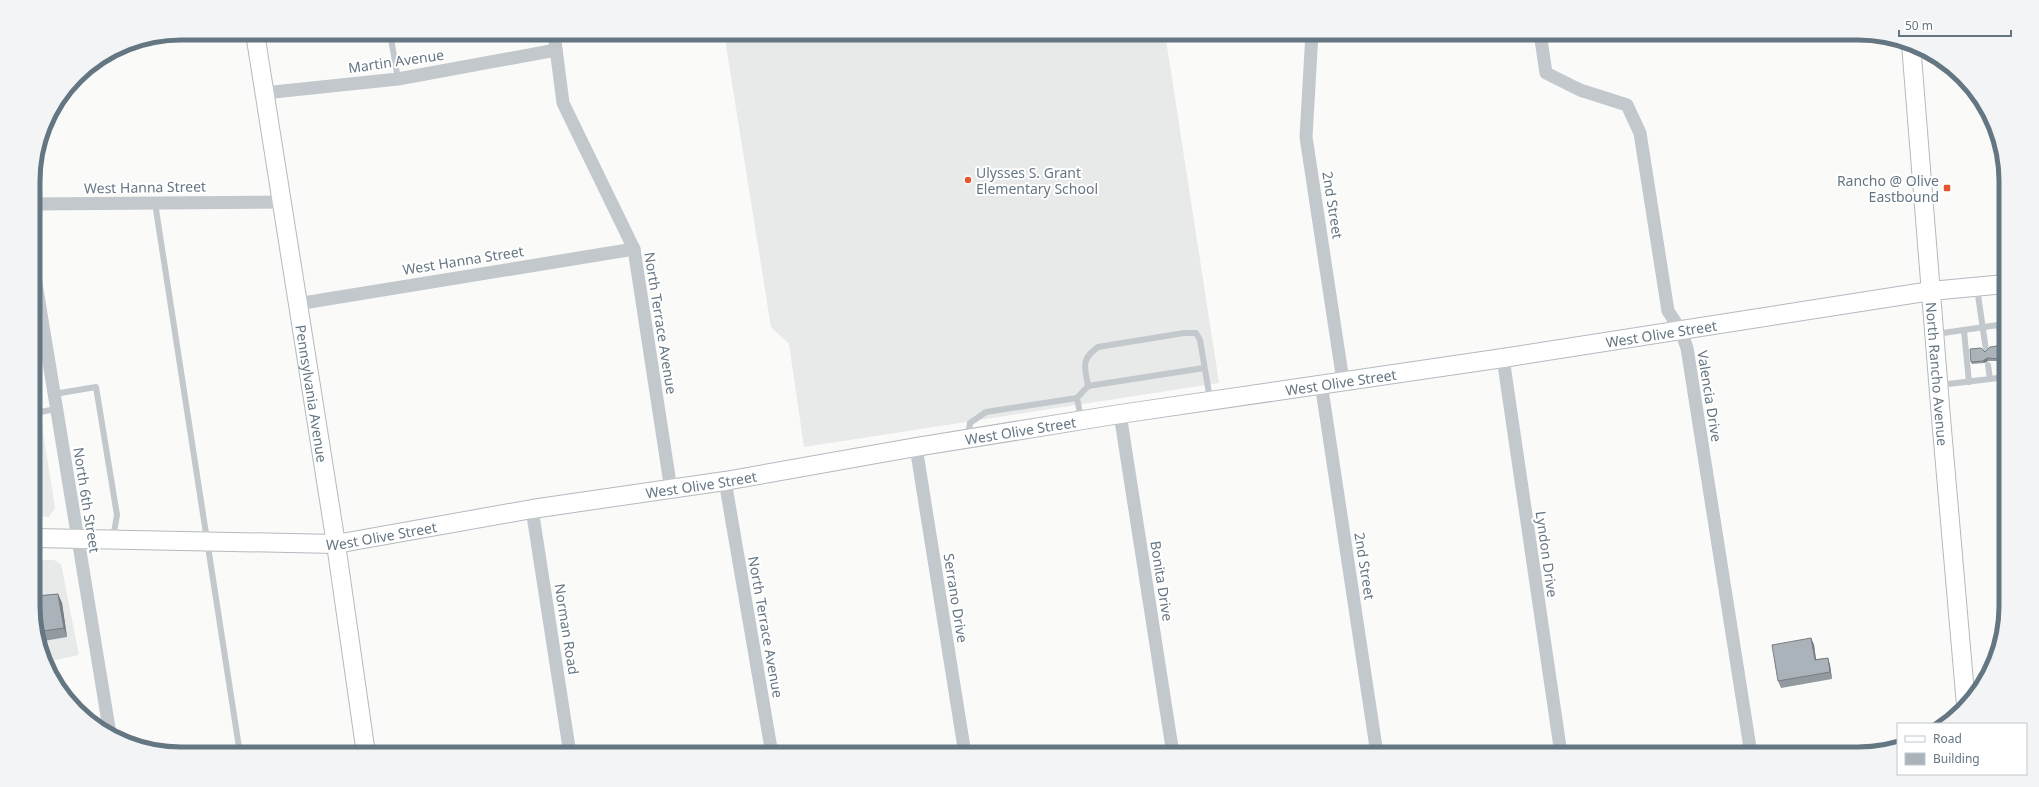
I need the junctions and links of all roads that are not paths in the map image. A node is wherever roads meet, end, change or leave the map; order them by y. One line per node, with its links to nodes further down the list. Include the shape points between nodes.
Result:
1 (256, 40): 9 (street, Pennsylvania Avenue)
2 (391, 40): 8 (lane)
3 (555, 40): 6 (street, North Terrace Avenue)
4 (1312, 40): 30 (street, 2nd Street, via 1306,137)
5 (1541, 40): 20 (street, Valencia Drive, via 1546,73 1580,90 1627,105 1640,133 1668,311)
6 (556, 50): 8 (street, Martin Avenue); 13 (street, North Terrace Avenue, via 563,103)
7 (1912, 51): 16 (street, North Rancho Avenue)
8 (398, 79): 9 (street, Martin Avenue)
9 (264, 93): 10 (street, Pennsylvania Avenue)
10 (281, 202): 11 (street, West Hanna Street); 17 (street, Pennsylvania Avenue)
11 (155, 203): 12 (street, West Hanna Street); 50 (lane)
12 (40, 204)
13 (634, 249): 17 (street, West Hanna Street); 45 (street, North Terrace Avenue)
14 (1999, 285): 15 (street, West Olive Street)
15 (1977, 287): 16 (street, West Olive Street); 21 (lane)
16 (1931, 291): 20 (street, West Olive Street); 23 (street, North Rancho Avenue)
17 (297, 304): 51 (street, Pennsylvania Avenue)
18 (40, 308): 35 (street, North 6th Street)
19 (1999, 326): 21 (lane)
20 (1680, 329): 25 (street, West Olive Street); 62 (street, Valencia Drive, via 1687,348)
21 (1983, 329): 22 (lane); 24 (lane)
22 (1964, 331): 23 (lane); 31 (lane)
23 (1934, 335): 33 (street, North Rancho Avenue)
24 (1986, 350)
25 (1502, 358): 30 (street, West Olive Street); 61 (street, Lyndon Drive)
26 (1988, 365): 29 (lane)
27 (1204, 368): 34 (lane); 34 (lane, via 1200,340 1196,334 1184,333 1098,347 1088,354 1084,363); 37 (lane)
28 (1999, 377): 29 (lane)
29 (1990, 379): 31 (lane)
30 (1343, 381): 32 (street, West Olive Street)
31 (1969, 382): 33 (lane)
32 (1321, 384): 37 (street, West Olive Street); 60 (street, 2nd Street)
33 (1938, 385): 52 (street, North Rancho Avenue)
34 (1088, 386): 36 (lane)
35 (54, 394): 38 (street, North 6th Street); 49 (lane, via 96,387 117,515)
36 (1077, 398): 41 (lane); 42 (lane, via 986,412 970,423)
37 (1210, 400): 40 (street, West Olive Street)
38 (56, 409): 39 (lane); 48 (street, North 6th Street)
39 (40, 412)
40 (1120, 414): 41 (street, West Olive Street); 59 (street, Bonita Drive)
41 (1081, 420): 42 (street, West Olive Street)
42 (968, 439): 43 (street, West Olive Street)
43 (916, 447): 44 (street, West Olive Street); 58 (street, Serrano Drive)
44 (725, 481): 45 (street, West Olive Street); 57 (street, North Terrace Avenue)
45 (671, 490): 46 (street, West Olive Street)
46 (532, 509): 51 (street, West Olive Street); 56 (street, Norman Road)
47 (40, 538): 48 (street, West Olive Street)
48 (77, 539): 49 (street, West Olive Street); 53 (street, North 6th Street)
49 (112, 540): 50 (street, West Olive Street)
50 (206, 541): 51 (street, West Olive Street); 54 (lane)
51 (336, 544): 55 (street, Pennsylvania Avenue)
52 (1965, 697)
53 (109, 727)
54 (239, 747)
55 (365, 747)
56 (569, 747)
57 (771, 747)
58 (963, 747)
59 (1172, 747)
60 (1376, 747)
61 (1560, 747)
62 (1750, 747)

